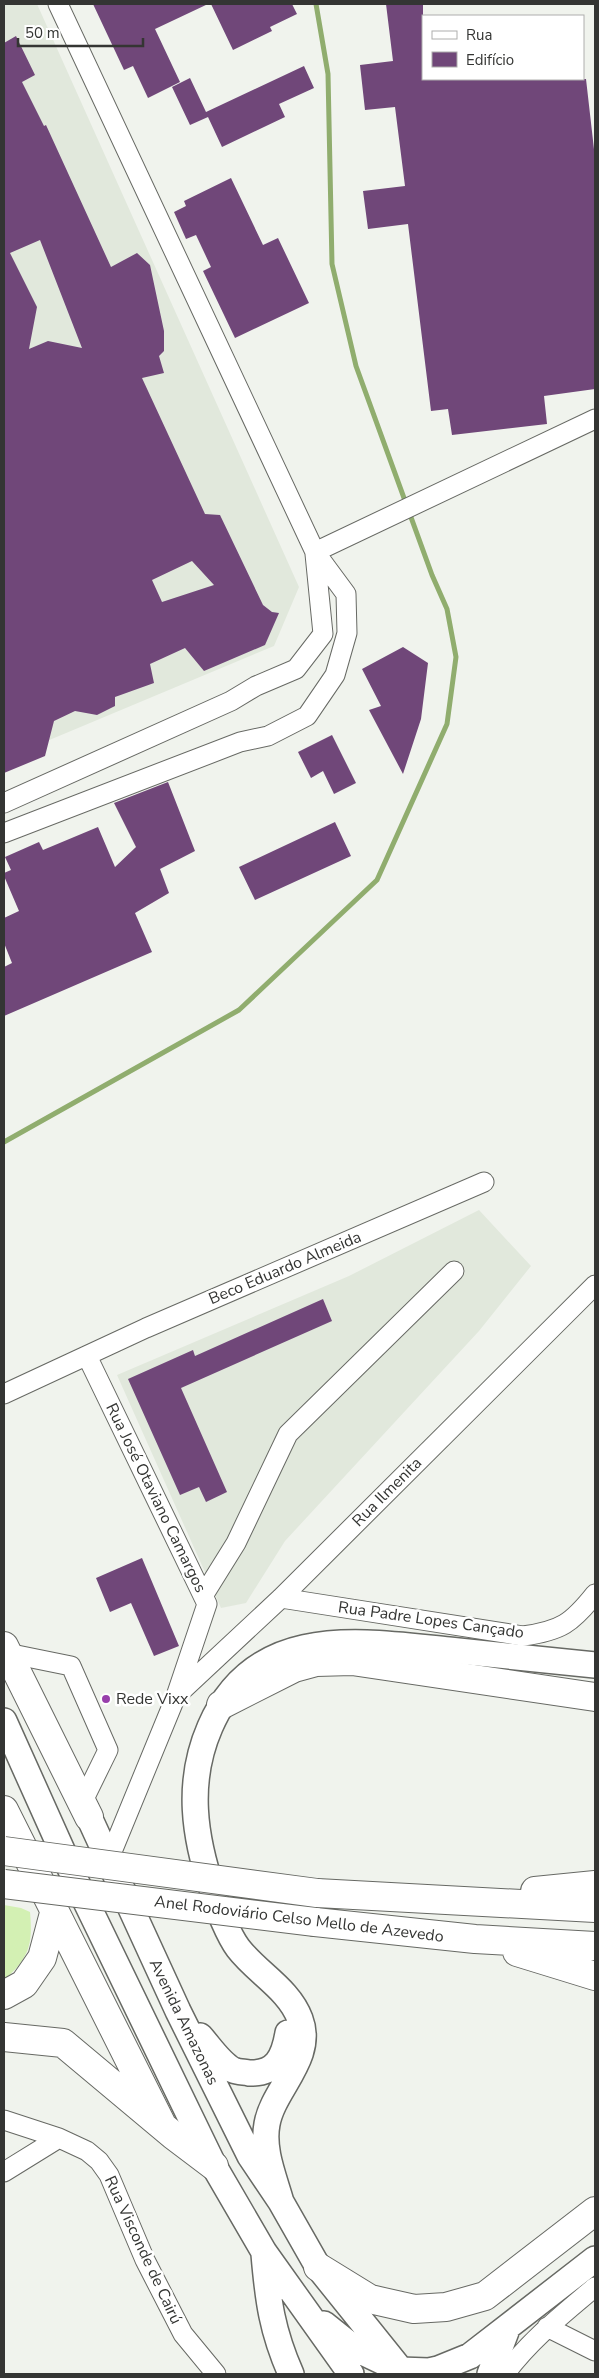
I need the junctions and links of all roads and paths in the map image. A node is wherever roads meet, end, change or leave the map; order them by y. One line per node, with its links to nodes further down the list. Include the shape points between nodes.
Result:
1 (58, 4): 3 (street)
2 (595, 419): 3 (street)
3 (315, 552): 4 (street, via 323,634 296,669); 5 (street, via 346,594 347,633 335,675 307,716 268,736 240,742)
4 (6, 802): 5 (street)
5 (22, 827): 6 (street)
6 (4, 833)
7 (484, 1182): 10 (street, Beco Eduardo Almeida)
8 (454, 1271): 13 (street, via 288,1434 236,1543)
9 (595, 1284): 14 (street, Rua Ilmenita)
10 (87, 1356): 11 (street, Beco Eduardo Almeida); 13 (street, Rua José Otaviano Camargos)
11 (4, 1394)
12 (595, 1594): 14 (street, Rua Padre Lopes Cançado, via 576,1618 548,1632 523,1636)
13 (203, 1596): 17 (street, Rua José Otaviano Camargos, via 207,1604)
14 (281, 1598): 17 (street, Rua Ilmenita)
15 (5, 1649): 22 (highway, Avenida Amazonas); 22 (street, via 71,1666 108,1750)
16 (595, 1665): 19 (main road, via 373,1642 332,1642 312,1645 269,1661 242,1680)
17 (176, 1696): 23 (street, Rua José Otaviano Camargos)
18 (595, 1697): 19 (highway, via 352,1661 307,1664 273,1677)
19 (221, 1705): 35 (main road, via 201,1749 194,1790 202,1851 213,1894 238,1947)
20 (4, 1721): 41 (main road, via 94,1920)
21 (4, 1810): 30 (highway)
22 (86, 1810): 23 (street, via 103,1824 113,1822); 25 (main road, Avenida Amazonas)
23 (130, 1810): 25 (street, Rua José Otaviano Camargos)
24 (4, 1851): 28 (highway, Anel Rodoviário Celso Mello de Azevedo, bridge, via 317,1893)
25 (109, 1859): 36 (main road, Avenida Amazonas)
26 (4, 1884): 31 (highway, Anel Rodoviário Celso Mello de Azevedo, bridge)
27 (595, 1885): 28 (highway)
28 (452, 1900): 29 (highway, Anel Rodoviário Celso Mello de Azevedo)
29 (595, 1908)
30 (54, 1913): 34 (highway, via 42,1958 24,1984); 39 (highway)
31 (475, 1940): 32 (highway, Anel Rodoviário Celso Mello de Azevedo); 33 (highway)
32 (595, 1946)
33 (595, 1976)
34 (4, 1995)
35 (288, 1998): 36 (main road, via 286,2049 277,2064 266,2072 234,2070); 43 (main road, via 300,2017 303,2042 295,2067 268,2115 266,2128 267,2155)
36 (178, 2011): 43 (main road, Avenida Amazonas, via 250,2156)
37 (4, 2037): 39 (highway, via 63,2043)
38 (4, 2120): 40 (street, Rua Visconde de Cairú)
39 (162, 2125): 41 (highway)
40 (59, 2138): 42 (street); 54 (street, Rua Visconde de Cairú, via 87,2151 109,2175 145,2260 183,2334)
41 (214, 2166): 45 (main road)
42 (4, 2172)
43 (282, 2202): 47 (main road, Avenida Amazonas)
44 (595, 2211): 47 (highway, via 484,2296 446,2307 414,2309 370,2299)
45 (264, 2252): 49 (main road); 55 (main road, via 270,2317 278,2346)
46 (595, 2259): 51 (main road)
47 (318, 2267): 53 (main road, Avenida Amazonas)
48 (595, 2287): 50 (street)
49 (299, 2304): 53 (main road, via 354,2348); 56 (main road)
50 (548, 2327): 52 (street); 58 (street)
51 (507, 2329): 53 (main road, via 470,2356 438,2369); 57 (main road)
52 (595, 2351)
53 (402, 2372)
54 (216, 2374)
55 (291, 2374)
56 (351, 2374)
57 (490, 2374)
58 (505, 2374)

